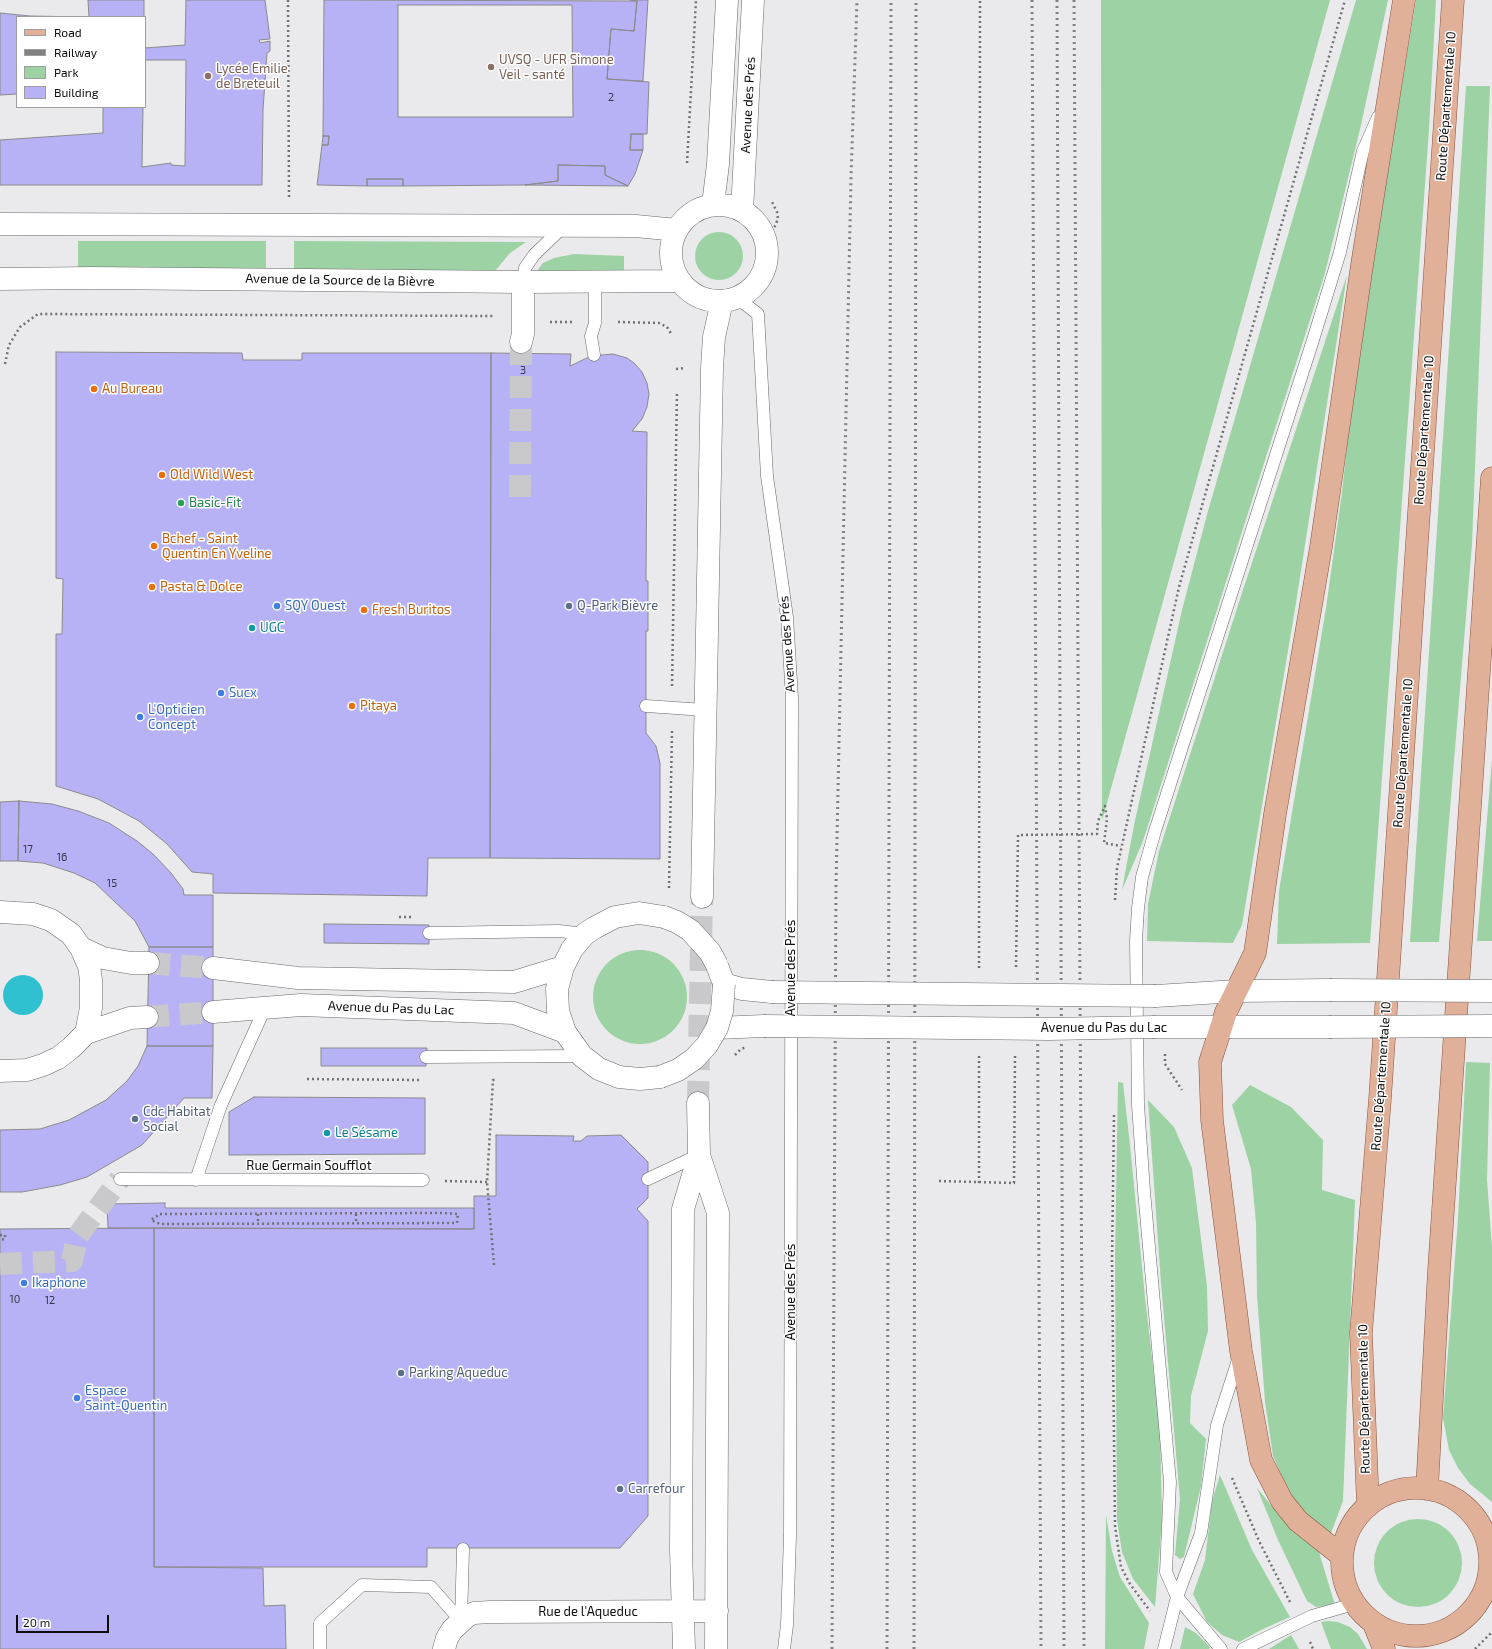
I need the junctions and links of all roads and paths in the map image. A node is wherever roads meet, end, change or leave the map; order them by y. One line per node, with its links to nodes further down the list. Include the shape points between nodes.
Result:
1 (288, 0): 11 (path)
2 (696, 0): 10 (path)
3 (727, 0): 12 (main road, Avenue des Prés, via 718,164)
4 (753, 0): 13 (main road, Avenue des Prés)
5 (980, 0): 43 (path)
6 (1345, 0): 35 (path, via 1179,587 1117,868)
7 (1404, 0): 9 (main road)
8 (1453, 0): 81 (main road, Route Départementale 10, via 1381,1091 1361,1333)
9 (1389, 92): 45 (main road, via 1321,547 1275,814 1255,953); 86 (lane, via 1363,151 1340,252 1170,781 1142,877 1136,942 1138,1104 1170,1482 1166,1572)
10 (688, 163)
11 (289, 183)
12 (713, 205): 13 (main road, Avenue des Prés, via 728,205); 16 (main road, Avenue des Prés, via 699,209 686,218)
13 (742, 211): 21 (main road, Avenue des Prés, via 754,220 763,233 770,233 766,264 761,278 750,290)
14 (0, 224): 15 (main road)
15 (564, 226): 16 (main road, via 636,226); 19 (lane, via 534,255 525,268)
16 (677, 230): 18 (main road, Avenue des Prés, via 671,256)
17 (0, 280): 19 (main road, Avenue de la Source de la Bièvre, via 92,278)
18 (680, 281): 20 (main road, Avenue de la Source de la Bièvre); 21 (main road, Avenue des Prés, via 698,296 710,300)
19 (523, 282): 20 (main road, Avenue de la Source de la Bièvre); 22 (main road)
20 (595, 282): 23 (lane)
21 (730, 299): 32 (main road, via 714,337 712,368); 100 (lane, Avenue des Prés, via 758,314 767,476 787,617 792,698 790,1528)
22 (523, 318): 23 (path, via 545,322); 25 (main road); 27 (path, via 38,314 20,327 8,345)
23 (595, 323): 24 (path, via 659,323 667,327); 26 (lane, via 591,336)
24 (672, 335)
25 (521, 342)
26 (594, 355)
27 (5, 364)
28 (677, 392): 31 (path)
29 (1492, 478): 80 (main road, via 1438,1270)
30 (646, 706): 31 (lane)
31 (672, 708): 32 (lane); 33 (path)
32 (705, 710): 34 (main road)
33 (669, 888)
34 (702, 897)
35 (1114, 904)
36 (0, 912): 39 (main road, via 33,914 51,920 71,934)
37 (429, 933): 38 (lane, via 560,931)
38 (585, 934): 41 (main road, via 572,949); 44 (main road, bridge, via 615,917 639,913 677,922 701,940 710,952)
39 (81, 948): 40 (main road, via 103,958); 54 (main road, via 89,966 91,980 91,1008)
40 (148, 963)
41 (563, 967): 42 (main road, Avenue du Pas du Lac, via 514,982 298,978); 53 (main road, via 557,989 558,1011)
42 (212, 968)
43 (979, 975)
44 (724, 984): 45 (main road, bridge, via 772,992 1156,996); 51 (main road, bridge, via 722,1011)
45 (1237, 991): 46 (main road, bridge); 52 (main road)
46 (1492, 991)
47 (265, 1008): 48 (main road, Avenue du Pas du Lac); 53 (main road, Avenue du Pas du Lac, via 301,1005 514,1013); 67 (lane, via 221,1105)
48 (213, 1012)
49 (147, 1017): 54 (main road, via 130,1018)
50 (1492, 1026): 52 (main road, Avenue du Pas du Lac, bridge)
51 (717, 1028): 52 (main road, Avenue du Pas du Lac, bridge, via 783,1025); 56 (main road, bridge, via 707,1045 694,1059 678,1070 660,1077 619,1077 599,1069)
52 (1220, 1028): 78 (main road, via 1210,1062 1212,1120)
53 (565, 1032): 56 (main road)
54 (86, 1033): 58 (main road, via 58,1058 43,1065 27,1070)
55 (979, 1047): 70 (path)
56 (582, 1056): 57 (lane)
57 (426, 1057)
58 (0, 1071)
59 (307, 1079): 60 (path)
60 (422, 1080)
61 (493, 1080): 69 (path)
62 (698, 1103): 64 (main road)
63 (1114, 1112): 89 (path, via 1112,1269 1115,1526 1121,1567)
64 (699, 1155): 66 (lane); 88 (main road, via 718,1213); 90 (main road, via 683,1209 681,1550)
65 (120, 1179): 67 (lane, Rue Germain Soufflot)
66 (648, 1179)
67 (196, 1180): 68 (lane, Rue Germain Soufflot)
68 (423, 1180): 69 (path)
69 (487, 1182): 77 (path)
70 (979, 1183)
71 (258, 1214): 72 (path); 73 (path); 73 (path, via 160,1214 151,1220 160,1224)
72 (356, 1214): 74 (path); 74 (path, via 458,1214 457,1223)
73 (258, 1224): 74 (path)
74 (356, 1224)
75 (0, 1235): 76 (path, via 4,1235 5,1239)
76 (0, 1240)
77 (494, 1265)
78 (1241, 1351): 84 (main road, via 1255,1434 1261,1460 1271,1483 1298,1521); 86 (lane, via 1217,1425 1201,1533)
79 (1230, 1472): 92 (path, via 1259,1541)
80 (1427, 1489): 81 (main road, via 1406,1488 1385,1494); 82 (main road, via 1445,1494)
81 (1368, 1506): 84 (main road, via 1355,1520 1346,1537)
82 (1484, 1518): 85 (main road, via 1490,1553)
83 (463, 1549): 91 (lane)
84 (1342, 1556): 87 (main road, via 1344,1581)
85 (1488, 1589): 94 (main road, via 1471,1613)
86 (1177, 1597): 101 (lane); 102 (lane)
87 (1354, 1604): 92 (lane); 93 (main road)
88 (717, 1611): 90 (main road, Rue de l'Aqueduc); 99 (main road)
89 (1150, 1611)
90 (684, 1612): 91 (main road, Rue de l'Aqueduc, via 490,1612 474,1613); 98 (main road)
91 (461, 1621): 96 (lane, via 432,1587 362,1585 320,1623); 97 (main road, via 450,1634)
92 (1300, 1622): 103 (lane); 104 (path)
93 (1374, 1624): 94 (main road, via 1391,1633 1412,1637 1432,1635); 105 (main road)
94 (1451, 1628): 106 (main road)
95 (1492, 1632): 107 (path)
96 (320, 1649)
97 (444, 1649)
98 (684, 1649)
99 (716, 1649)
100 (784, 1649)
101 (1164, 1649)
102 (1221, 1649)
103 (1243, 1649)
104 (1313, 1649)
105 (1384, 1649)
106 (1443, 1649)
107 (1475, 1649)

